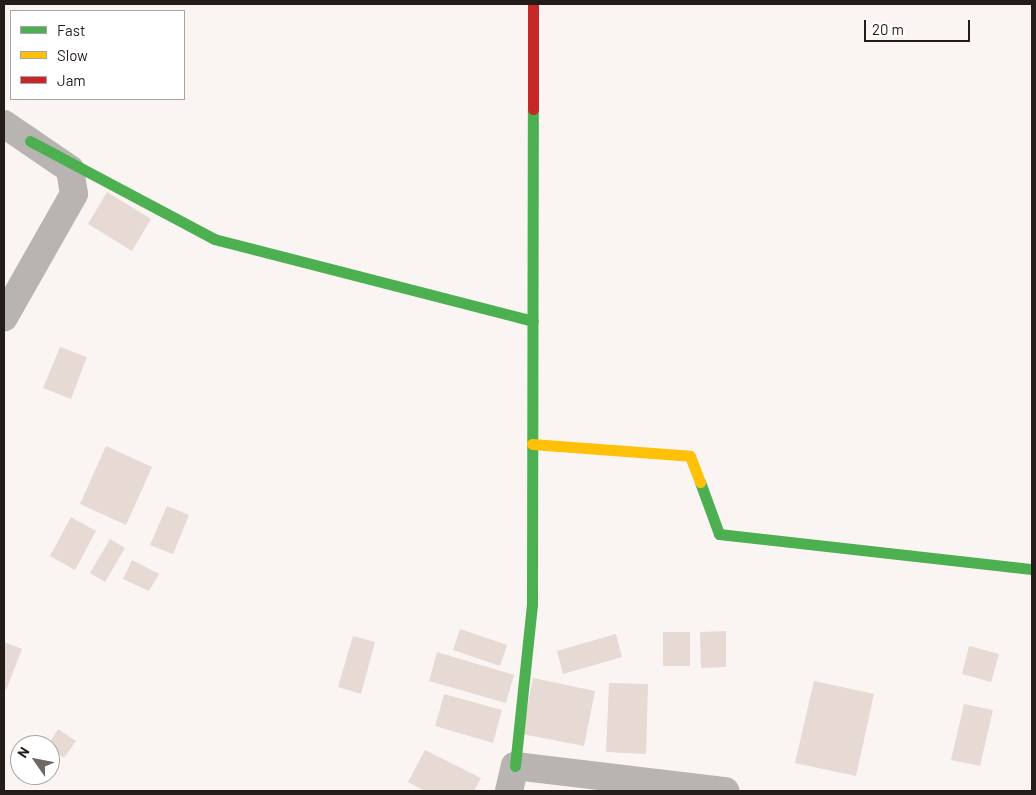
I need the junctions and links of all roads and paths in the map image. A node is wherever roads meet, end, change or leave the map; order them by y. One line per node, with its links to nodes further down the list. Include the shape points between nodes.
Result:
1 (533, 4): 5 (street)
2 (4, 124): 3 (street)
3 (30, 141): 4 (street, via 70,169 74,194); 5 (street, via 214,239)
4 (4, 317)
5 (533, 321): 6 (street)
6 (532, 444): 7 (street, via 690,456 719,534); 8 (street, via 532,604)
7 (1032, 569)
8 (512, 778): 9 (street)
9 (726, 791)

